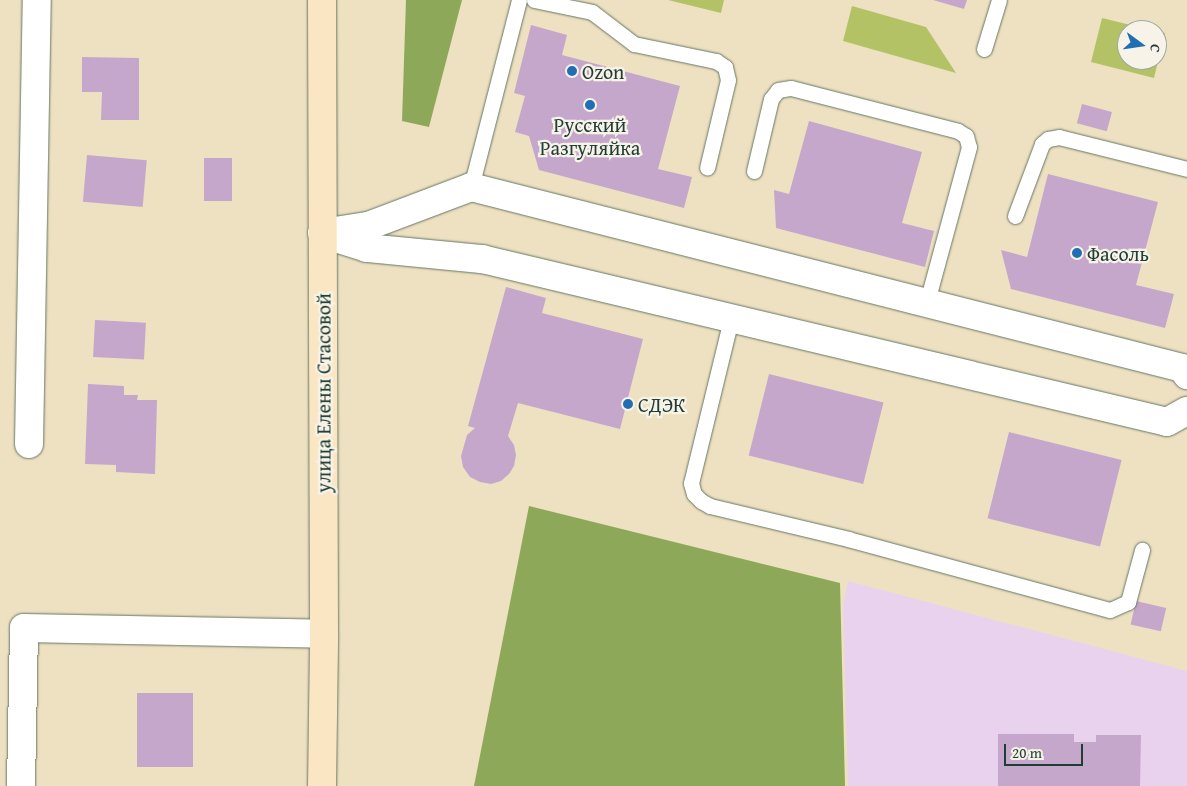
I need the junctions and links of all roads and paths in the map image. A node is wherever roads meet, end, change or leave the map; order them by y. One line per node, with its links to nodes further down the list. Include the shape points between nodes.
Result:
1 (37, 0): 17 (street)
2 (322, 0): 12 (main road, улица Елены Стасовой)
3 (519, 0): 10 (lane)
4 (534, 0): 7 (lane, via 592,12 634,44 716,61 725,67 728,80)
5 (999, 0): 6 (lane)
6 (984, 49)
7 (707, 168)
8 (754, 170): 13 (lane, via 771,99 778,90 791,88 958,131 966,136 969,147)
9 (1187, 170): 11 (lane, via 1059,136 1042,144)
10 (471, 187): 12 (street, via 368,226); 13 (street)
11 (1015, 216)
12 (322, 233): 14 (street, via 367,248 482,259); 19 (main road, улица Елены Стасовой)
13 (927, 302): 15 (street, via 1182,368)
14 (731, 319): 16 (street, via 1167,422); 18 (lane, via 691,482 694,494 701,501 710,506 848,539 1110,610 1128,602)
15 (1187, 375)
16 (1187, 411)
17 (29, 444)
18 (1142, 550)
19 (324, 634): 20 (street, via 24,628); 21 (main road, улица Елены Стасовой)
20 (21, 786)
21 (322, 786)

